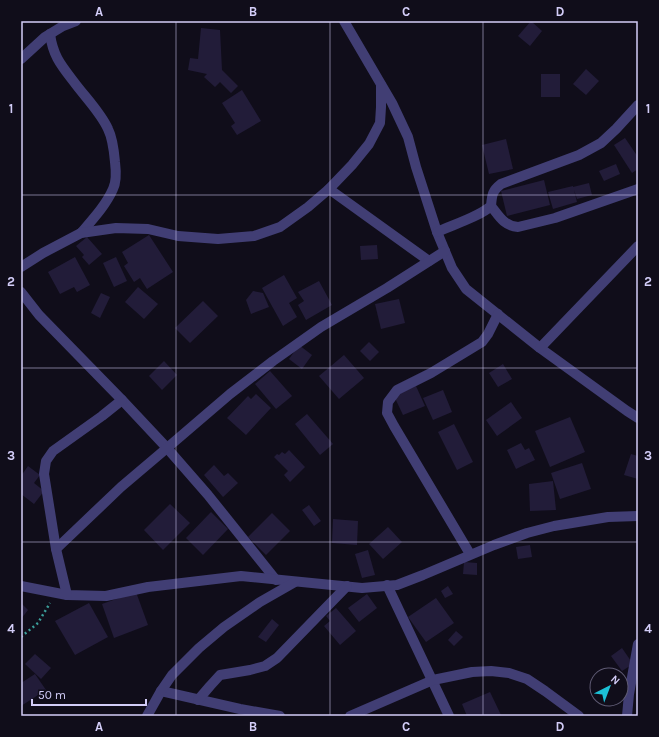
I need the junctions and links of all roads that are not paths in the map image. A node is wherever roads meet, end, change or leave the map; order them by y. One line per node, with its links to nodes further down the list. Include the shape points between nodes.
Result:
1 (76, 21): 3 (street)
2 (344, 21): 5 (street)
3 (50, 34): 4 (street); 11 (street, via 55,56 98,113 108,129 114,147 114,188)
4 (21, 59)
5 (381, 83): 7 (street, via 380,124 369,144); 10 (street, via 408,137)
6 (638, 105): 9 (street, via 601,143 579,156 495,188)
7 (329, 189): 11 (street, via 308,208 280,227 254,236 218,239 116,228); 14 (street)
8 (638, 189): 9 (street, via 555,218 518,227 508,225)
9 (491, 206): 10 (street)
10 (437, 232): 13 (street)
11 (81, 234): 15 (street)
12 (638, 246): 18 (street)
13 (445, 251): 14 (street); 17 (street, via 452,268 466,289)
14 (429, 261): 21 (street, via 321,327 273,360)
15 (21, 267)
16 (21, 292): 19 (street)
17 (498, 314): 18 (street); 24 (street, via 482,342 397,390 388,402 387,413 394,426)
18 (540, 348): 20 (street)
19 (122, 400): 21 (street); 23 (street, via 53,451 46,462 44,474)
20 (638, 418)
21 (167, 448): 23 (street, via 121,487); 25 (street)
22 (638, 516): 24 (street, via 608,516 554,526)
23 (56, 549): 30 (street)
24 (470, 554): 29 (street, via 397,585)
25 (276, 580): 26 (street); 30 (street, via 241,576 148,587 106,596)
26 (295, 582): 28 (street); 33 (street, via 224,627 172,675)
27 (21, 586): 30 (street)
28 (347, 586): 29 (street); 34 (street, via 277,658 265,666 220,675)
29 (387, 586): 32 (street)
30 (67, 595)
31 (638, 644): 40 (street)
32 (432, 680): 37 (street); 38 (street); 39 (street, via 491,670 509,673 527,679)
33 (161, 691): 34 (street); 35 (street)
34 (198, 700): 36 (street)
35 (147, 716)
36 (280, 716)
37 (350, 716)
38 (449, 716)
39 (579, 716)
40 (627, 716)

